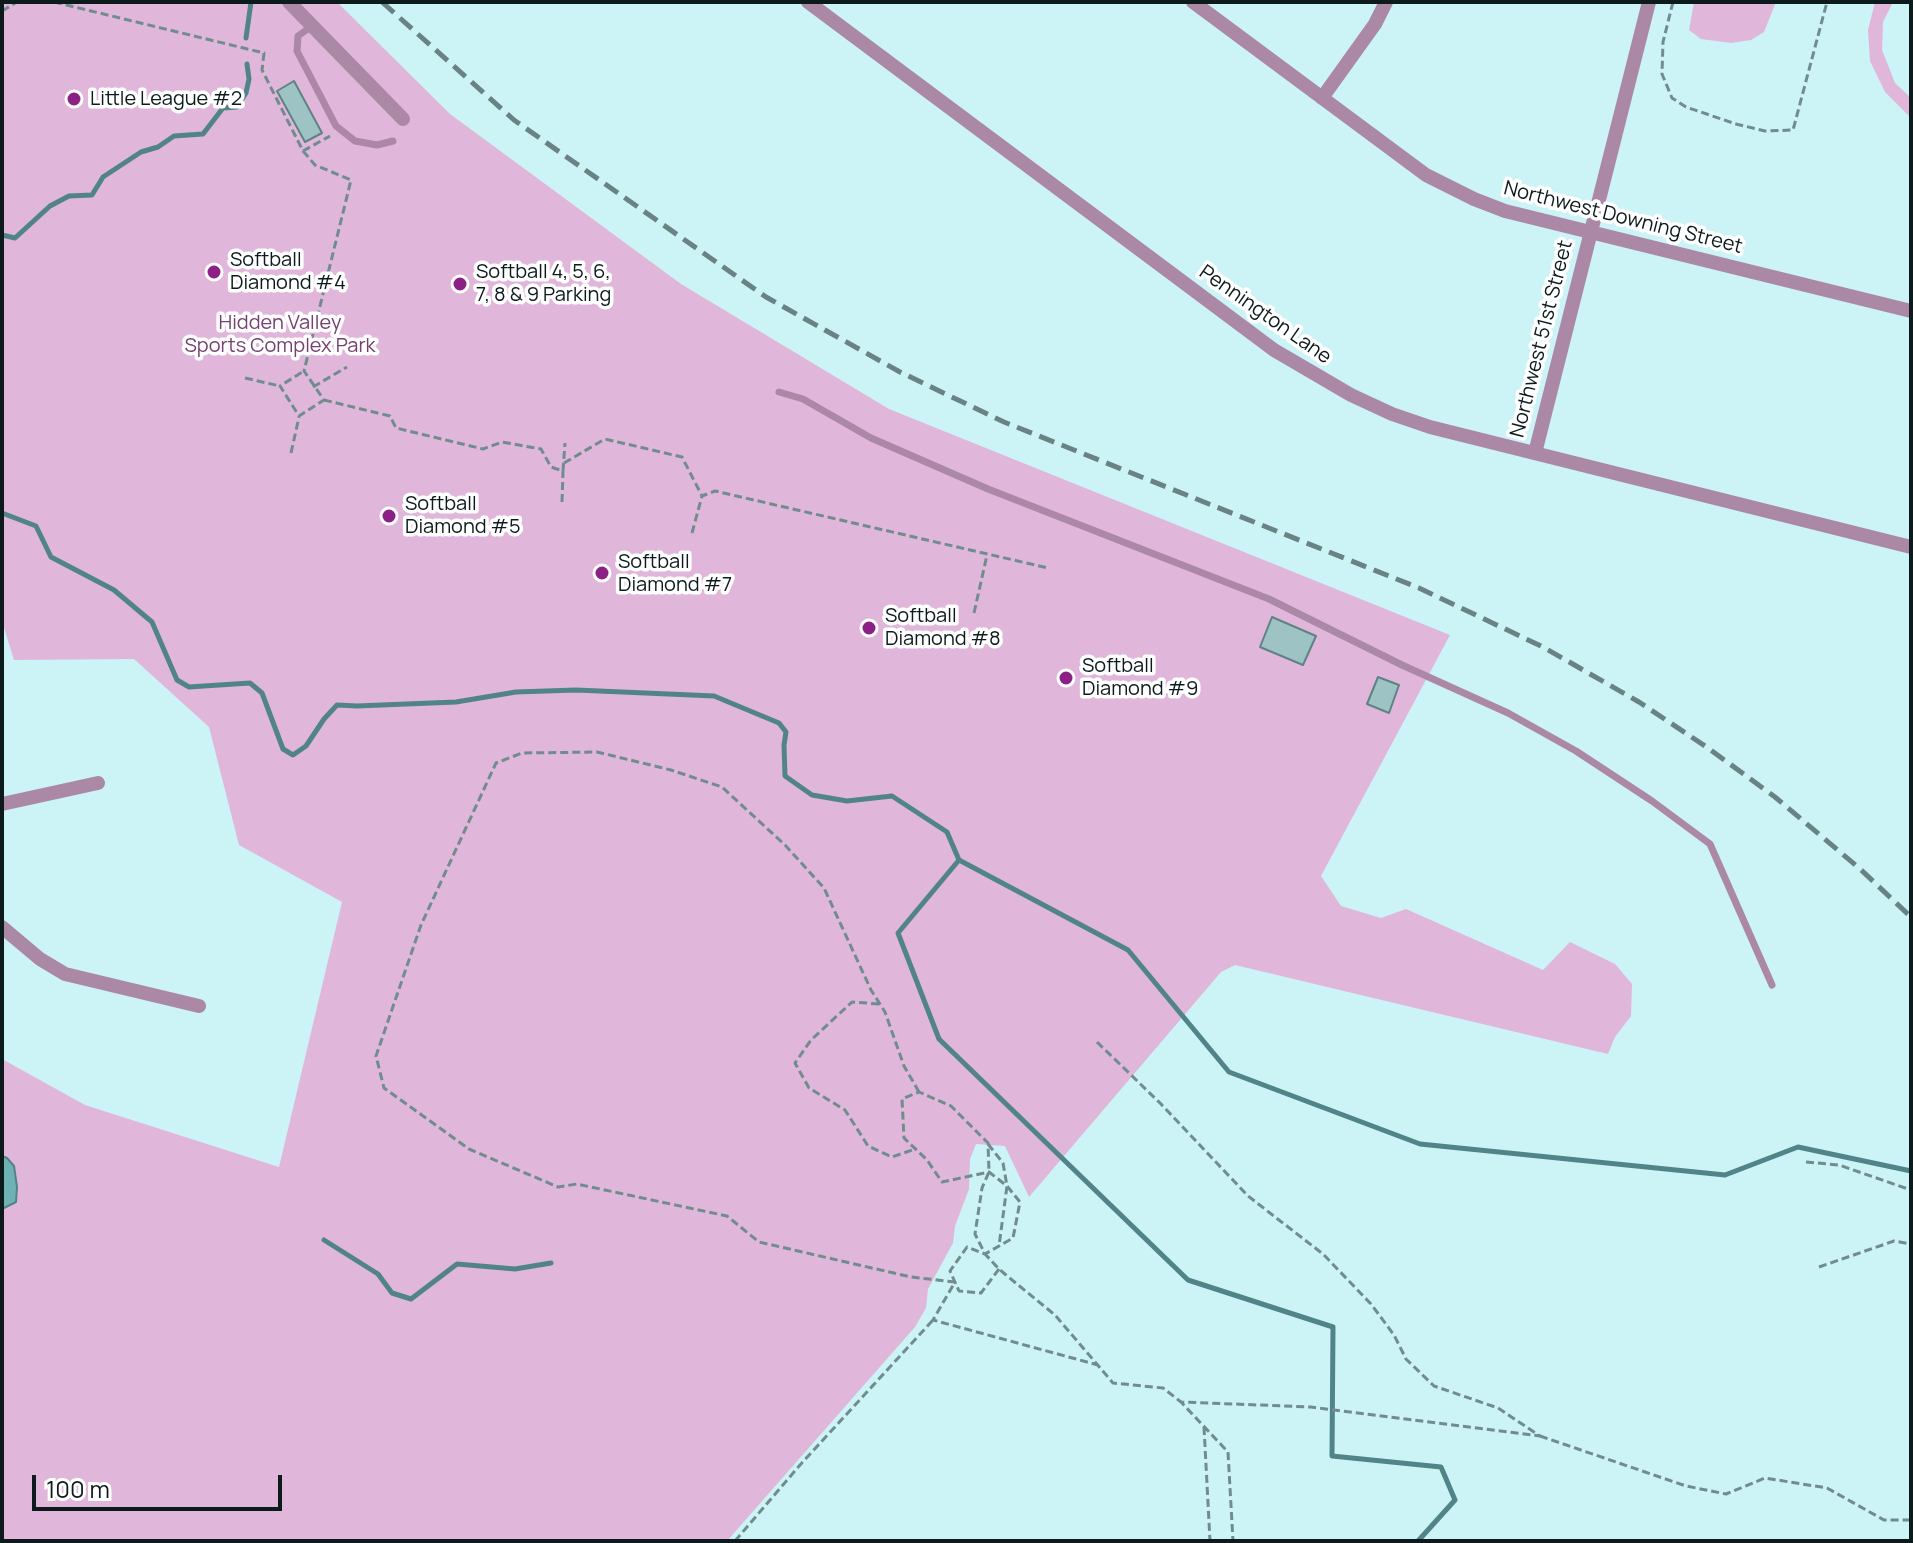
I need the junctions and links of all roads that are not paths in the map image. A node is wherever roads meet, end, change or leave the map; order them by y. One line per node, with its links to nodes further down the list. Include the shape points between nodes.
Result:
1 (289, 2): 6 (street)
2 (808, 2): 13 (street, Pennington Lane, via 1306,370 1392,414)
3 (1193, 2): 7 (street, Northwest Downing Street)
4 (1386, 2): 7 (street)
5 (1649, 2): 10 (street, Northwest 51st Street)
6 (312, 26): 8 (street); 9 (lane, via 298,36 297,51 336,126 355,141)
7 (1322, 98): 10 (street, Northwest Downing Street, via 1426,175 1474,199)
8 (403, 119)
9 (393, 141)
10 (1589, 231): 11 (street, Northwest Downing Street); 13 (street, Northwest 51st Street)
11 (1911, 311)
12 (779, 392): 18 (lane, via 988,489 1269,599 1576,751 1710,844)
13 (1535, 453): 14 (street, Pennington Lane)
14 (1911, 547)
15 (98, 783): 16 (street)
16 (2, 804)
17 (2, 927): 19 (street, via 65,974)
18 (1772, 985)
19 (199, 1006)

